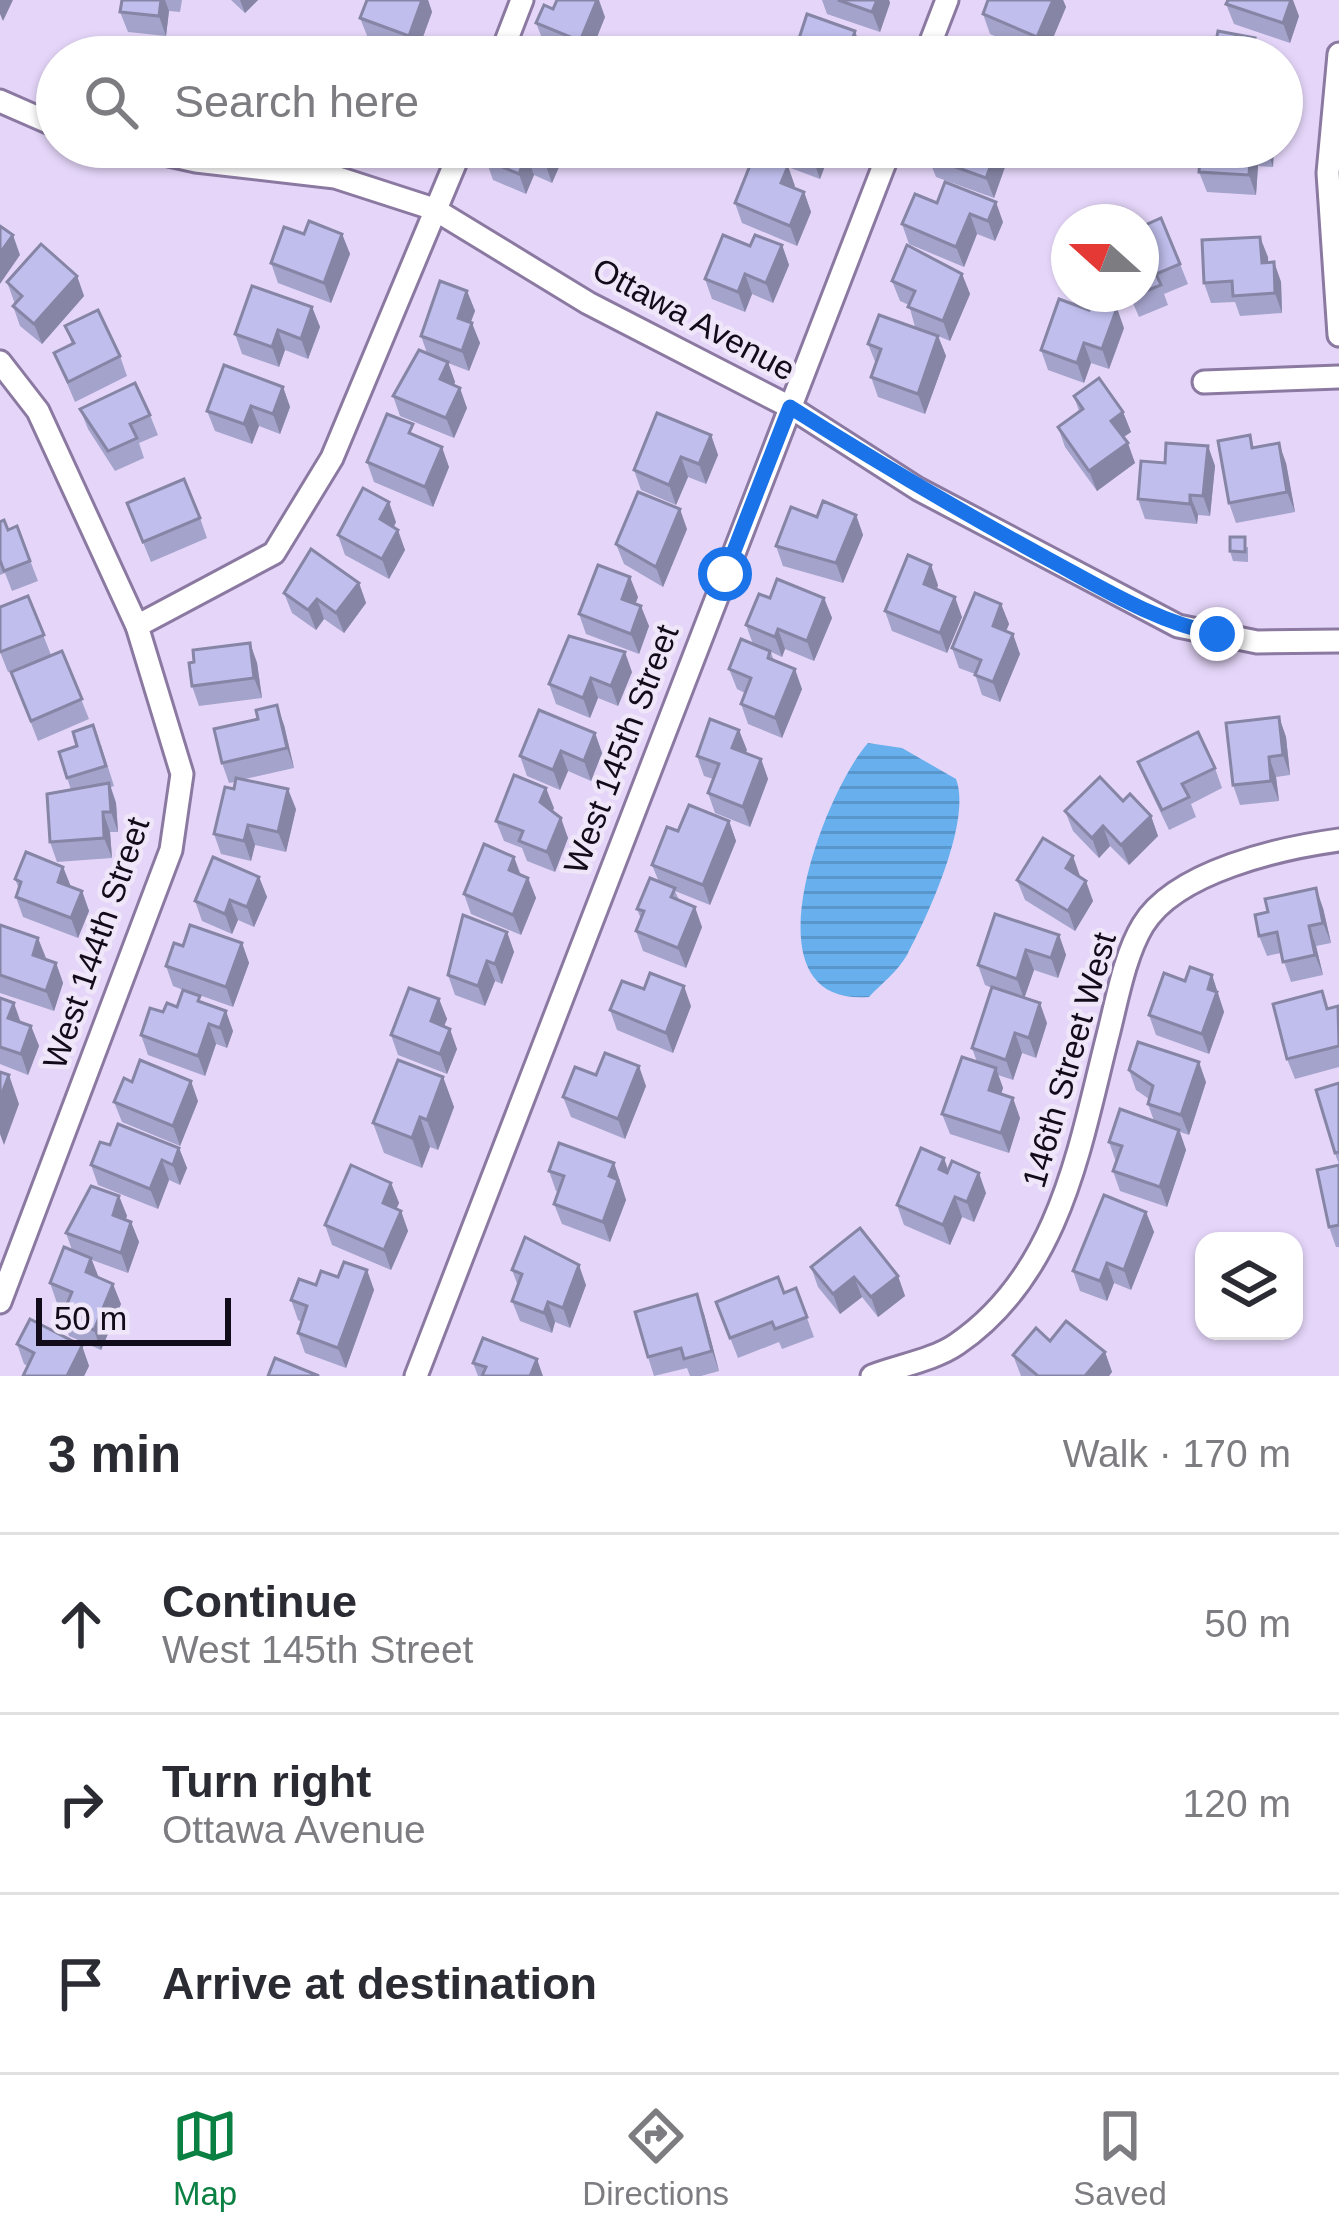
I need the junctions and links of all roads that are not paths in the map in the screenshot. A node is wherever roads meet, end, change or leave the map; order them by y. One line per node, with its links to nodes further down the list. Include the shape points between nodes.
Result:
1 (522, 0): 3 (street)
2 (947, 0): 4 (street)
3 (508, 36)
4 (933, 36)
5 (1339, 54): 12 (street, via 1328,173)
6 (0, 101): 7 (street)
7 (36, 117)
8 (257, 168): 11 (street, Ottawa Avenue, via 335,177)
9 (453, 168): 11 (street)
10 (883, 168): 16 (street, West 145th Street)
11 (434, 209): 16 (street, Ottawa Avenue, via 588,303); 17 (street, via 332,458 274,553)
12 (1339, 335)
13 (0, 362): 17 (street, West 144th Street, via 38,411)
14 (1339, 377): 15 (street)
15 (1204, 382)
16 (790, 407): 18 (street, Ottawa Avenue, via 918,489 1178,626 1257,642); 21 (street, West 145th Street)
17 (137, 626): 20 (street, West 144th Street, via 182,774 171,850)
18 (1339, 641)
19 (1339, 840): 22 (street, 146th Street West, via 1274,848 1197,879 1143,924 1067,1197 1023,1280 956,1345)
20 (0, 1302)
21 (416, 1376)
22 (872, 1376)

